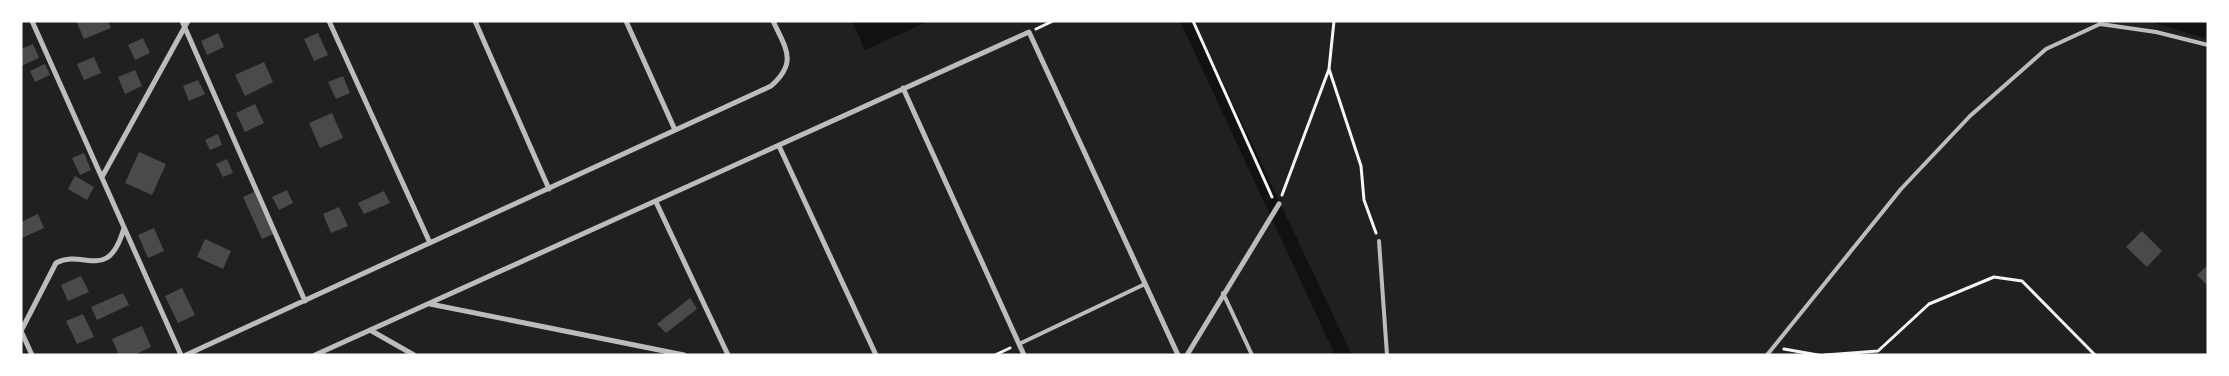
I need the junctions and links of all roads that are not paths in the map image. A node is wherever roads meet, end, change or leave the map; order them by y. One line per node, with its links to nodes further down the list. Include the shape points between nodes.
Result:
1 (32, 21): 13 (street)
2 (182, 21): 8 (street)
3 (188, 21): 8 (street)
4 (329, 21): 19 (street)
5 (475, 21): 14 (street)
6 (626, 21): 11 (street)
7 (773, 21): 11 (street, via 786,50 788,65 783,75 771,86)
8 (184, 28): 13 (street); 22 (street)
9 (2208, 45): 39 (lane, via 2156,32 2100,24 2046,49 1970,116 1902,189)
10 (903, 88): 12 (street); 20 (street, via 1029,32); 25 (street)
11 (675, 130): 14 (street)
12 (779, 146): 15 (street); 33 (street)
13 (102, 177): 17 (street)
14 (549, 189): 19 (street)
15 (656, 202): 23 (street); 32 (street)
16 (1279, 204): 21 (street)
17 (124, 228): 27 (street, via 120,244 110,255 96,262 64,259 56,264 21,331); 28 (street)
18 (1379, 241): 38 (lane)
19 (430, 244): 22 (street)
20 (1145, 284): 25 (lane); 35 (street)
21 (1223, 293): 36 (street); 37 (lane)
22 (305, 300): 29 (street)
23 (429, 304): 24 (street); 31 (street)
24 (370, 330): 26 (street); 30 (street)
25 (1019, 344): 34 (street)
26 (319, 354)
27 (32, 355)
28 (181, 355)
29 (186, 355)
30 (414, 355)
31 (684, 355)
32 (728, 355)
33 (876, 355)
34 (1024, 355)
35 (1178, 355)
36 (1187, 355)
37 (1252, 355)
38 (1387, 355)
39 (1767, 355)

